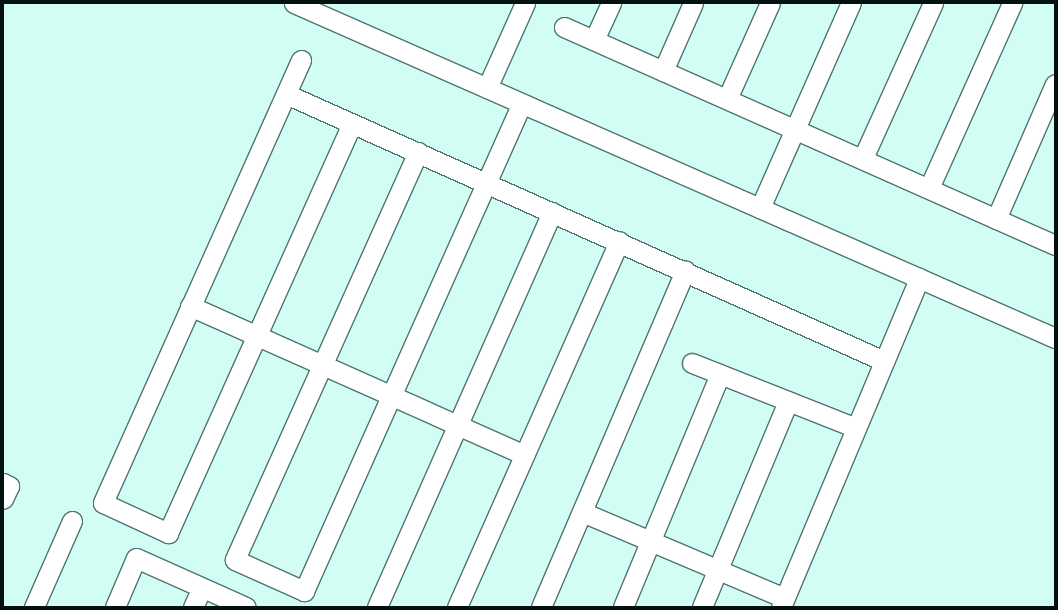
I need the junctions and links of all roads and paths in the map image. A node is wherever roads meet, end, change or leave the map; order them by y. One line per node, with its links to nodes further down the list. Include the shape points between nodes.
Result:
1 (294, 3): 14 (street)
2 (525, 3): 14 (street)
3 (611, 3): 10 (street)
4 (693, 3): 12 (street)
5 (770, 3): 16 (street)
6 (851, 3): 19 (street)
7 (933, 3): 21 (street)
8 (1012, 3): 23 (street)
9 (564, 27): 10 (street)
10 (594, 40): 12 (street)
11 (301, 60): 15 (street)
12 (663, 71): 16 (street)
13 (1055, 84): 26 (street)
14 (487, 88): 17 (street)
15 (286, 94): 18 (street); 31 (street)
16 (727, 99): 19 (street)
17 (522, 103): 22 (street); 24 (street)
18 (352, 122): 20 (street); 32 (street)
19 (795, 130): 21 (street); 24 (street)
20 (418, 152): 22 (street); 36 (street)
21 (864, 158): 23 (street)
22 (487, 183): 25 (street); 38 (street)
23 (929, 188): 26 (street)
24 (760, 208): 30 (street)
25 (552, 212): 27 (street); 40 (street)
26 (996, 219): 28 (street)
27 (619, 241): 29 (street); 42 (street)
28 (1055, 245)
29 (685, 271): 34 (street); 45 (street)
30 (919, 278): 33 (street); 34 (street)
31 (190, 306): 32 (street); 32 (street, via 103,503 168,533)
32 (257, 336): 36 (street)
33 (1055, 338)
34 (884, 361): 41 (street)
35 (692, 363): 37 (street)
36 (322, 365): 38 (street); 38 (street, via 235,560 304,591)
37 (720, 374): 39 (street); 47 (street)
38 (391, 396): 40 (street)
39 (788, 401): 41 (street); 48 (street)
40 (457, 425): 42 (street); 55 (street)
41 (856, 428): 50 (street)
42 (524, 455): 56 (street)
43 (3, 483): 44 (street, via 9,486)
44 (3, 499)
45 (582, 512): 47 (street); 57 (street)
46 (72, 521): 51 (street)
47 (651, 541): 48 (street); 58 (street)
48 (718, 569): 50 (street); 59 (street)
49 (202, 588): 52 (street, via 136,558); 53 (street); 54 (street)
50 (783, 602)
51 (34, 607)
52 (115, 607)
53 (193, 607)
54 (246, 607)
55 (377, 607)
56 (457, 607)
57 (542, 607)
58 (623, 607)
59 (702, 607)

